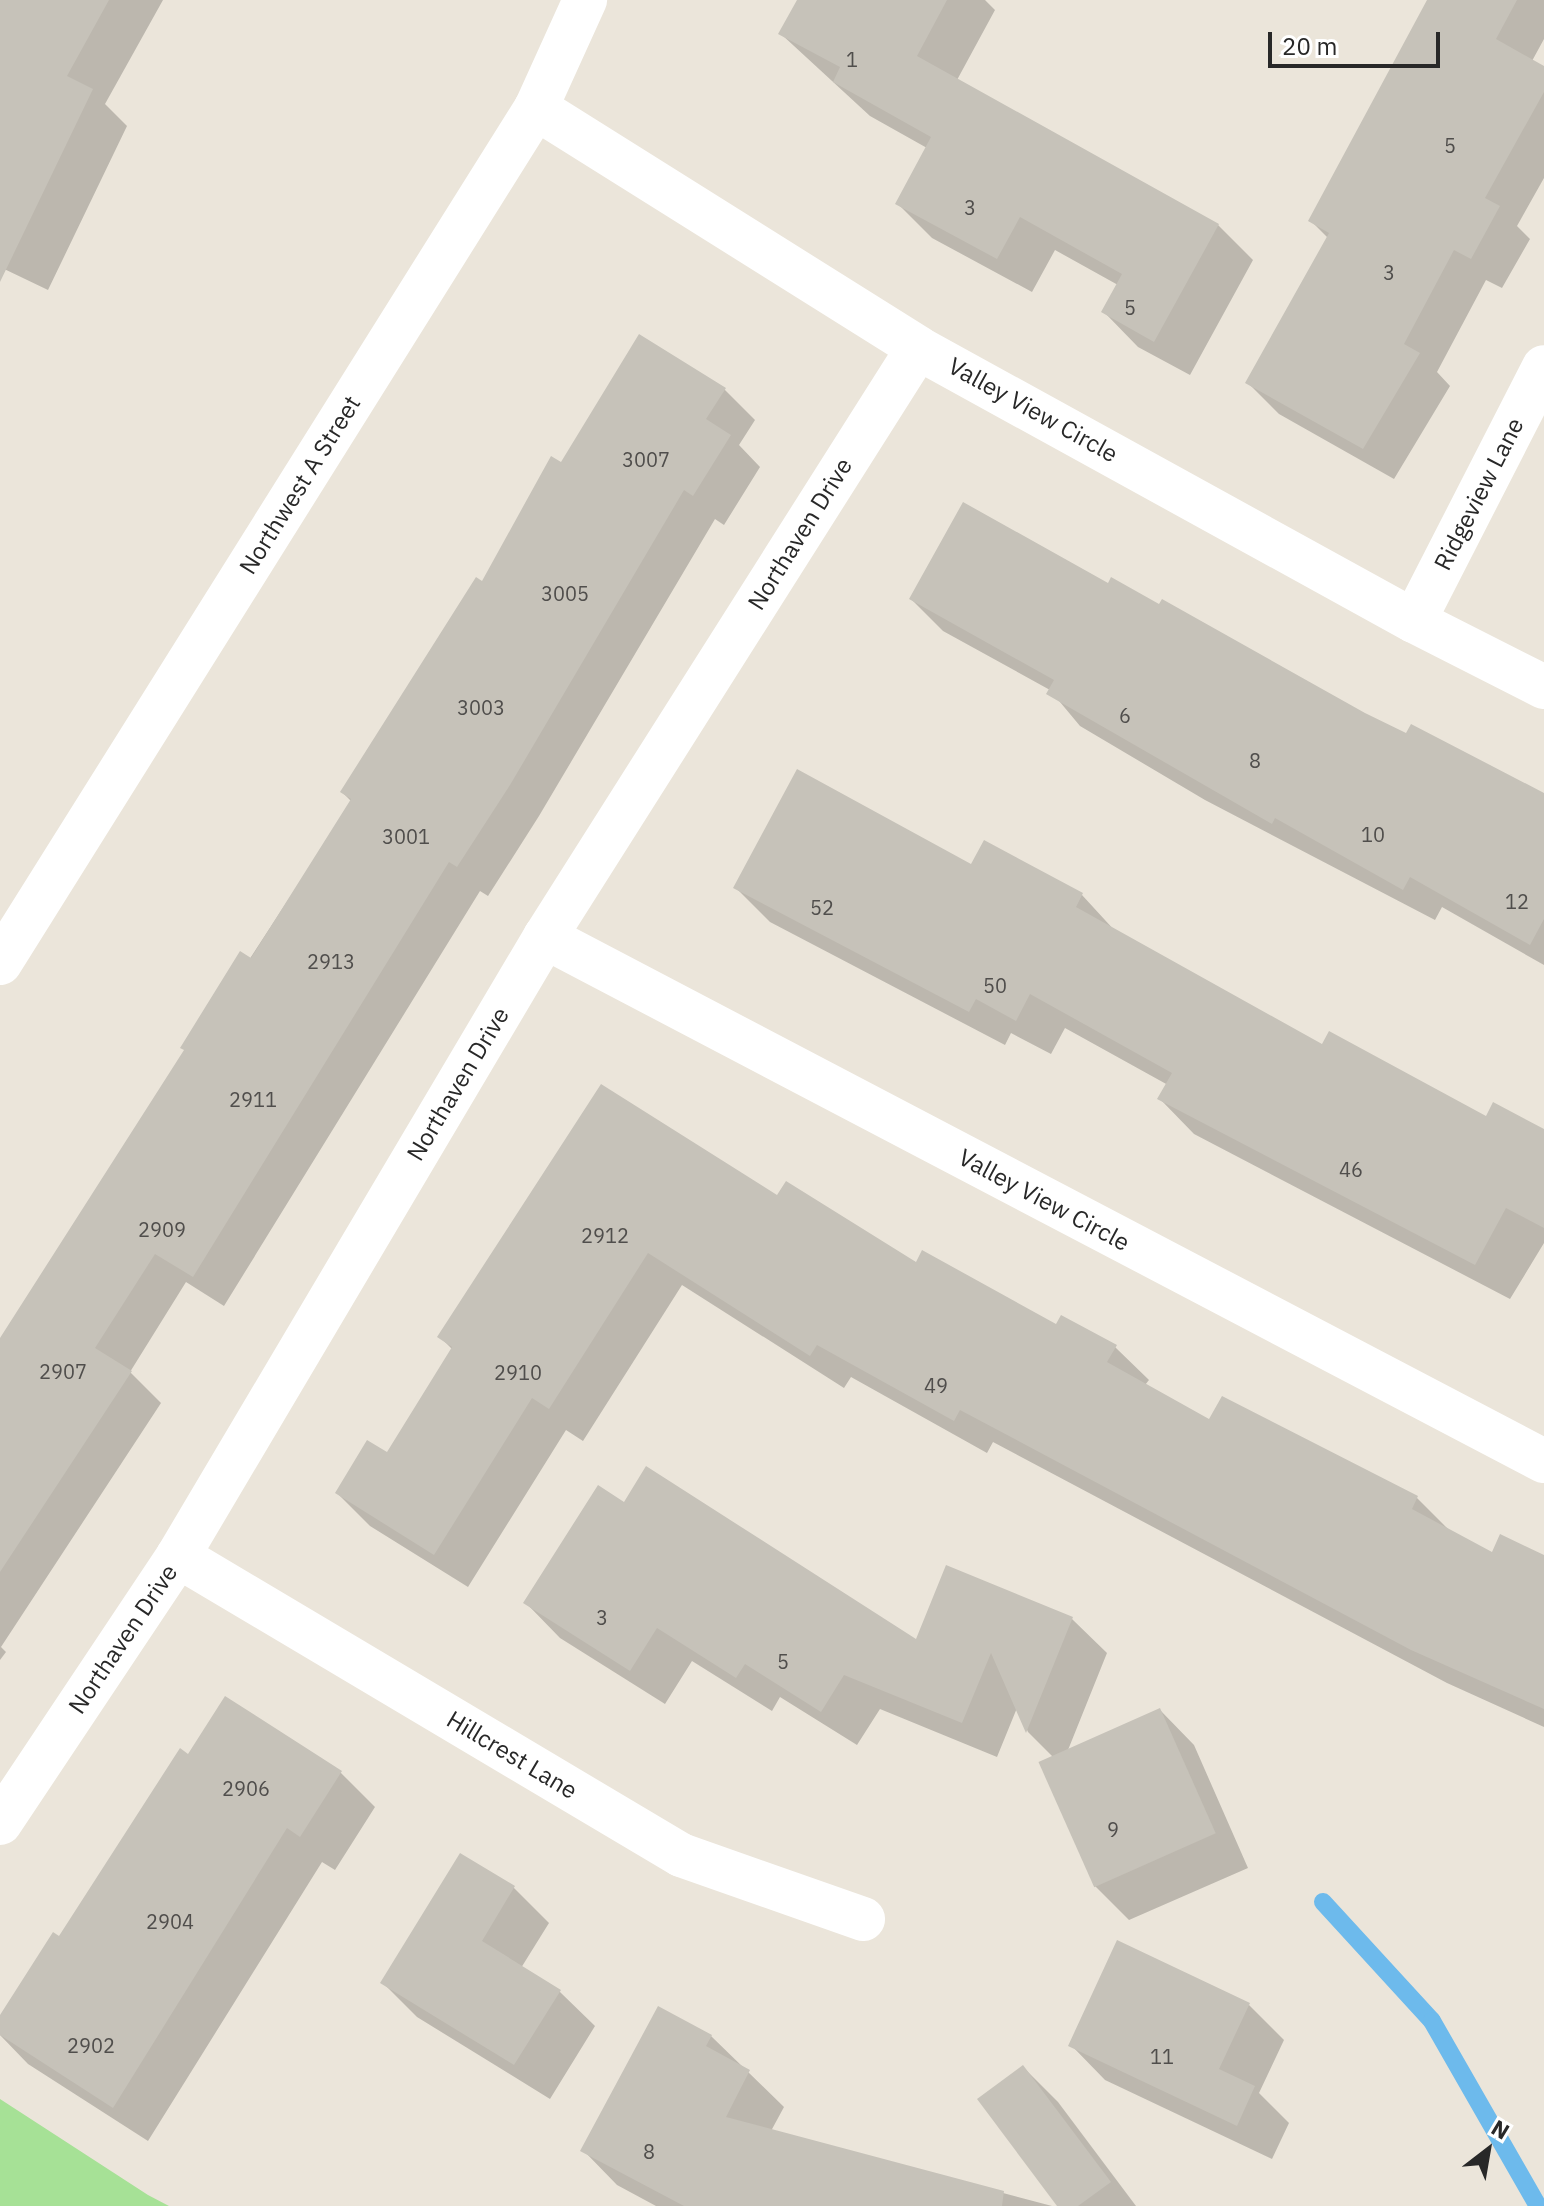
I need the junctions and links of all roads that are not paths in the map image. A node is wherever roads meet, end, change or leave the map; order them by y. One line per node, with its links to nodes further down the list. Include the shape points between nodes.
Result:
1 (585, 0): 2 (street, Northwest A Street)
2 (536, 108): 3 (street, Valley View Circle); 8 (street, Northwest A Street)
3 (918, 348): 5 (street, Valley View Circle); 7 (street, Northaven Drive)
4 (1544, 367): 5 (street, Ridgeview Lane)
5 (1414, 621): 6 (street, Valley View Circle)
6 (1544, 687)
7 (545, 937): 9 (street, Valley View Circle); 10 (street, Northaven Drive)
8 (0, 963)
9 (1544, 1461)
10 (178, 1556): 11 (street, Northaven Drive); 12 (street, Hillcrest Lane, via 681,1855)
11 (0, 1823)
12 (863, 1919)

